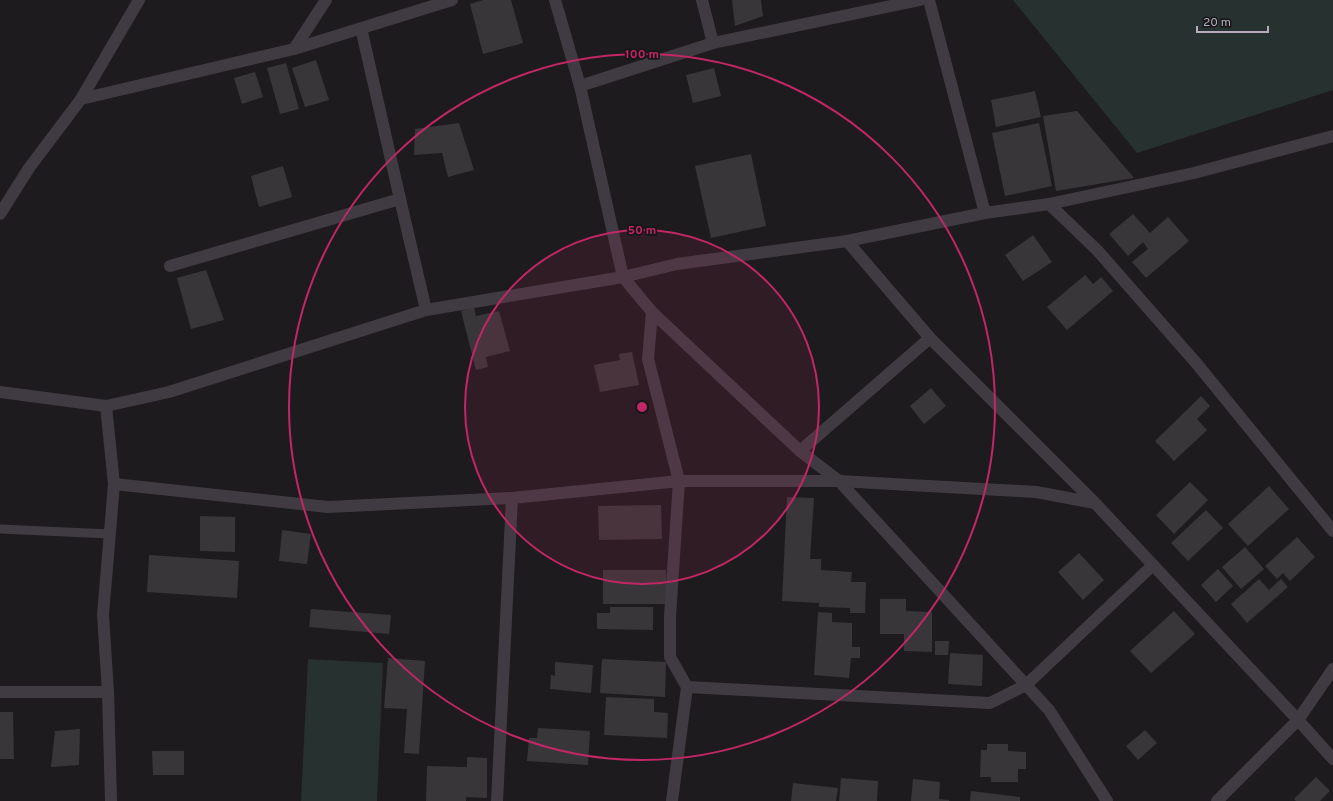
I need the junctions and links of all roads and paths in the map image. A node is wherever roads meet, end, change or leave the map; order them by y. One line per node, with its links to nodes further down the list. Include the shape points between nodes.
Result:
1 (139, 0): 12 (street)
2 (326, 0): 10 (street)
3 (452, 0): 8 (street)
4 (555, 0): 11 (street)
5 (702, 0): 9 (street)
6 (920, 0): 9 (street)
7 (928, 0): 16 (street)
8 (361, 28): 10 (street); 14 (street)
9 (714, 42): 11 (street)
10 (294, 49): 12 (street)
11 (580, 86): 20 (street)
12 (81, 99): 17 (street, via 29,168)
13 (1333, 136): 15 (street, via 1194,173)
14 (400, 199): 19 (street); 21 (street)
15 (1049, 204): 16 (street); 33 (street, via 1097,250 1192,359)
16 (985, 213): 18 (street)
17 (0, 214)
18 (847, 241): 20 (street, via 677,264); 23 (street)
19 (170, 266)
20 (623, 277): 21 (street); 22 (street)
21 (426, 310): 25 (street, via 169,392)
22 (652, 312): 26 (street); 27 (street, via 648,359)
23 (930, 338): 26 (street); 31 (street)
24 (0, 392): 25 (street)
25 (106, 406): 29 (street)
26 (800, 451): 28 (street)
27 (679, 481): 28 (street); 30 (street); 38 (street, via 670,616 670,657)
28 (838, 481): 31 (street, via 1036,492); 37 (street)
29 (114, 484): 30 (street, via 328,507); 34 (street)
30 (512, 498): 44 (street)
31 (1095, 503): 35 (street)
32 (0, 529): 34 (lane)
33 (1333, 531)
34 (110, 534): 40 (street, via 103,615)
35 (1153, 565): 37 (street); 41 (street)
36 (1333, 669): 41 (street)
37 (1026, 685): 38 (street, via 990,703); 46 (street, via 1049,710)
38 (687, 687): 45 (street)
39 (0, 692): 40 (street)
40 (108, 692): 43 (street)
41 (1298, 720): 42 (street); 47 (street)
42 (1333, 759)
43 (111, 801)
44 (497, 801)
45 (672, 801)
46 (1107, 801)
47 (1217, 801)

